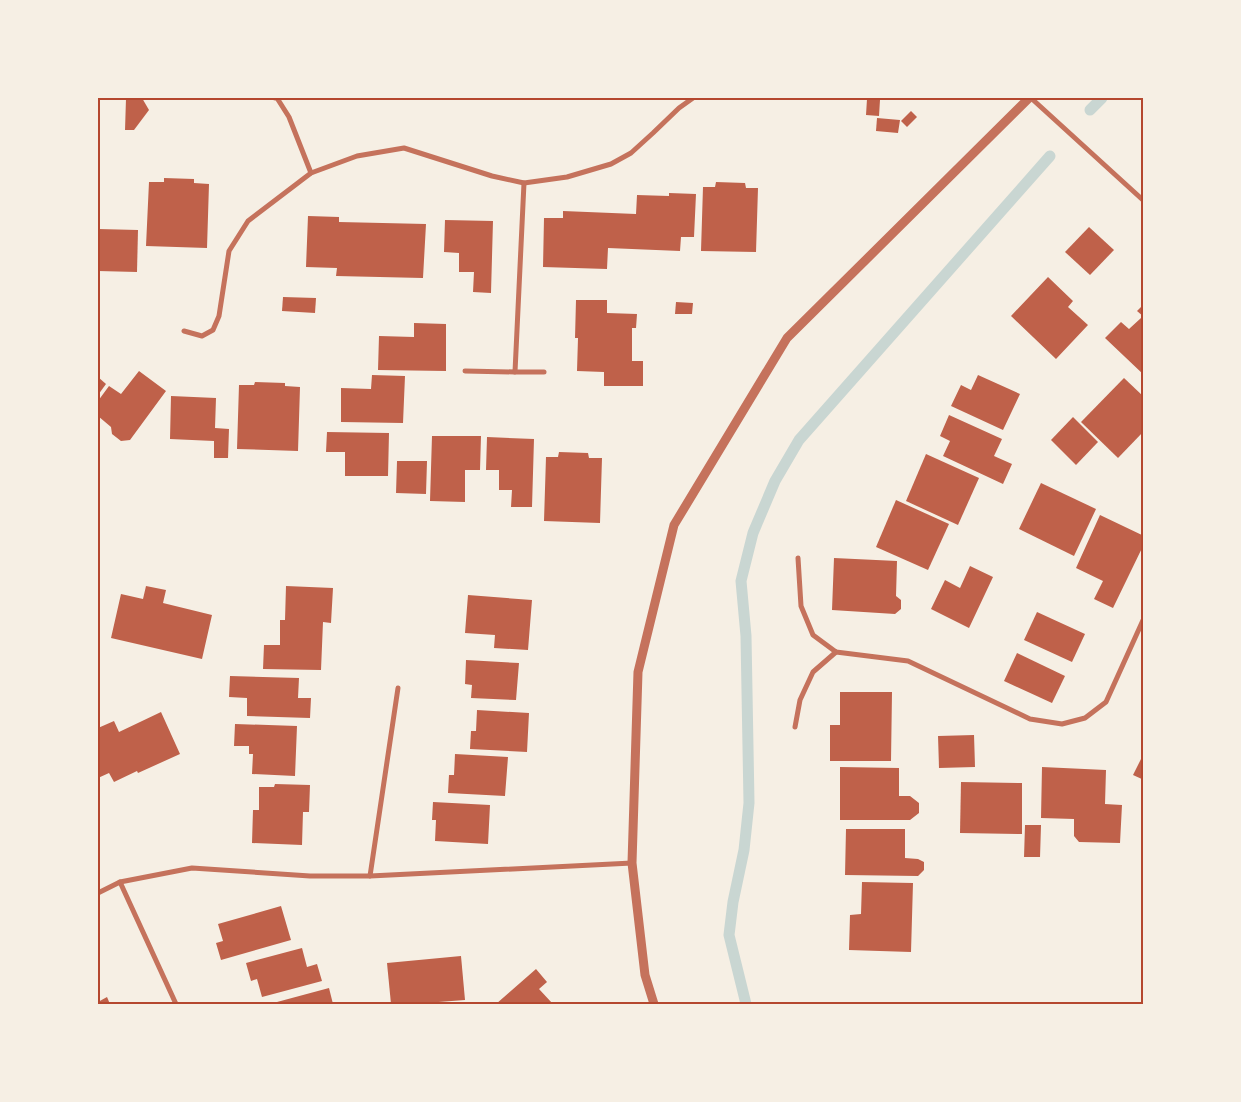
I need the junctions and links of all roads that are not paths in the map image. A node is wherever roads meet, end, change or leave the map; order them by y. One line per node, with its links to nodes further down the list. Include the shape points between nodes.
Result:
1 (275, 98): 4 (street, via 289,117)
2 (693, 98): 5 (street, via 630,153 611,164 567,177)
3 (1030, 98): 6 (street); 16 (street, via 787,338 674,525 638,672)
4 (311, 173): 5 (street, via 357,156 404,148); 7 (street, via 248,221 229,251 219,316 213,330 202,336)
5 (524, 183): 9 (street)
6 (1144, 201)
7 (184, 332)
8 (465, 371): 9 (street)
9 (515, 372): 10 (street)
10 (544, 372)
11 (798, 558): 13 (street, via 801,606 813,635)
12 (1144, 618): 13 (street, via 1106,702 1085,718 1062,724 1030,719 908,661)
13 (836, 652): 15 (street, via 813,672 800,700)
14 (398, 688): 17 (street)
15 (795, 727)
16 (632, 863): 17 (street); 21 (street, via 645,975)
17 (370, 876): 18 (street, via 310,876 192,868)
18 (120, 882): 19 (street); 20 (street)
19 (98, 893)
20 (176, 1004)
21 (654, 1004)

